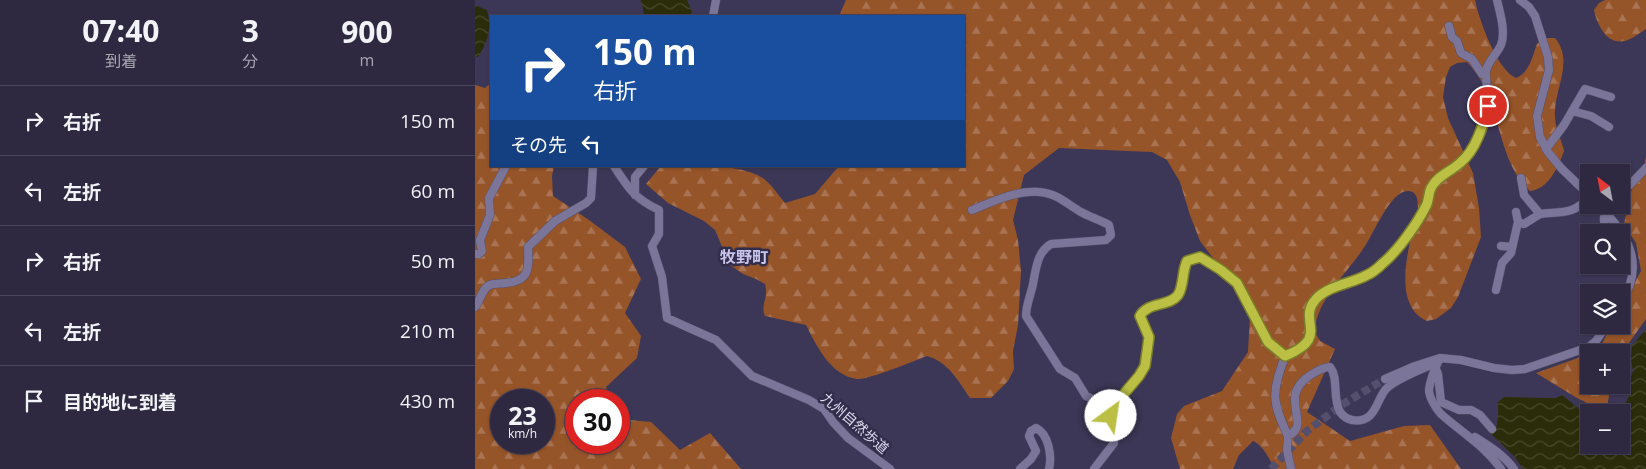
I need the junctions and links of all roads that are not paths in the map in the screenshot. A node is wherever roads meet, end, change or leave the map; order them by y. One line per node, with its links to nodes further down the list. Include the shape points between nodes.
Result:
1 (716, 0): 4 (street)
2 (1497, 0): 6 (street, via 1503,38 1488,65)
3 (1520, 0): 10 (street, via 1535,16 1548,57 1549,70 1537,116 1540,137)
4 (713, 15)
5 (1449, 26): 6 (street, via 1459,50 1472,59)
6 (1486, 76): 33 (street, via 1488,106 1477,140 1468,154 1461,163 1437,179 1418,220 1384,263 1367,275 1321,294 1314,301 1309,310 1311,328 1307,344)
7 (1611, 97): 8 (street, via 1585,89)
8 (1572, 111): 9 (street, via 1591,116); 10 (street)
9 (1609, 126)
10 (1546, 149): 18 (street)
11 (505, 167): 28 (street, via 489,198 490,215 480,240 482,250)
12 (593, 167): 31 (street, via 591,198 555,221 528,247 529,265 521,279 485,288)
13 (615, 167): 19 (street)
14 (643, 167): 19 (street, via 635,177)
15 (1646, 168): 17 (street)
16 (1521, 178): 23 (street, via 1524,194)
17 (1630, 185)
18 (1580, 187)
19 (635, 195): 40 (street, 九州自然歩道, via 643,203 659,210 659,234 652,246 667,318 716,340 752,376 824,409 848,438)
20 (1580, 205): 23 (street, via 1565,213)
21 (972, 210): 36 (street, via 1016,195 1044,192 1109,225 1111,234 1106,240 1051,244 1045,248 1035,271 1025,316 1060,369 1075,378 1086,396)
22 (1516, 212): 25 (street)
23 (1540, 214): 25 (street, via 1524,224)
24 (1606, 214): 29 (street, via 1631,248)
25 (1519, 222): 27 (street)
26 (1501, 246): 27 (street)
27 (1512, 247): 30 (street, via 1502,264)
28 (475, 254)
29 (1630, 287)
30 (1496, 290)
31 (475, 307)
32 (1601, 334): 34 (street, via 1589,347 1525,369 1494,368 1461,360)
33 (1285, 356): 36 (street, via 1268,342 1237,283 1206,260 1194,258 1187,261 1184,268 1179,294 1174,299 1151,306 1140,316 1149,337 1145,366); 39 (street, via 1275,385 1275,400)
34 (1438, 363): 35 (street, via 1415,366); 37 (street, via 1441,402 1459,410 1471,410); 38 (street, via 1429,390 1434,404 1440,413); 39 (street, via 1408,375 1386,389 1372,414 1358,421 1346,419 1341,414 1334,392 1334,372 1325,367 1297,388 1297,428)
35 (1385, 379)
36 (1112, 408): 43 (street, via 1114,443)
37 (1492, 429)
38 (1467, 434): 45 (street); 46 (street, via 1509,461)
39 (1288, 436): 44 (street)
40 (890, 469)
41 (1021, 469): 42 (street, via 1036,451 1029,436 1036,428 1051,452)
42 (1049, 469)
43 (1094, 469)
44 (1291, 469)
45 (1501, 469)
46 (1514, 469)

